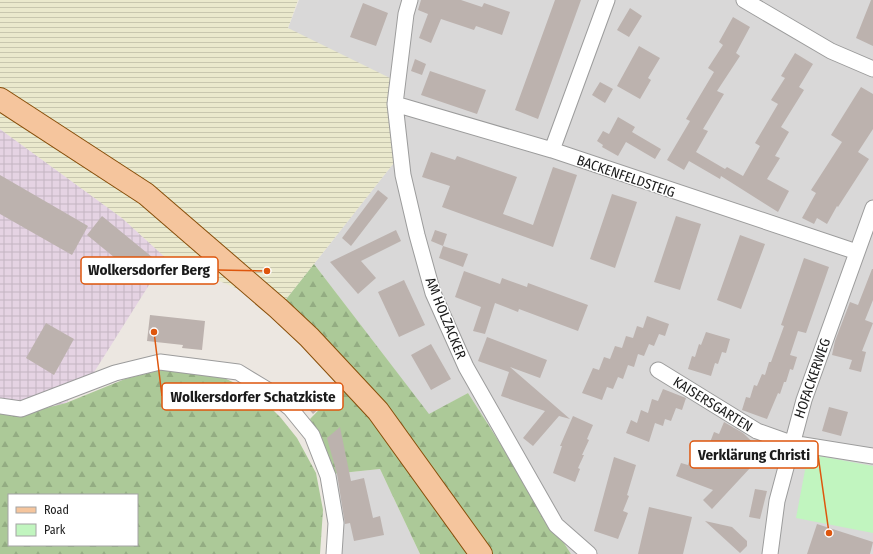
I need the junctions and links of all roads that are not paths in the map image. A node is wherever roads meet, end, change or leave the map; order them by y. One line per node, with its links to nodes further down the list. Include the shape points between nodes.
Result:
1 (410, 0): 7 (street, AM HOLZACKER)
2 (607, 0): 8 (street)
3 (744, 0): 4 (street)
4 (765, 5): 5 (street, via 831,51)
5 (873, 69)
6 (0, 99): 16 (main road, via 146,194 289,318 378,411)
7 (395, 104): 8 (street, BACKENFELDSTEIG); 17 (street, AM HOLZACKER, via 403,175 433,293 466,367 556,525)
8 (552, 150): 10 (street, BACKENFELDSTEIG)
9 (873, 208): 10 (street, HOFACKERWEG)
10 (857, 252): 13 (street, HOFACKERWEG)
11 (658, 370): 13 (street, KAISERSGARTEN, via 757,431)
12 (0, 406): 15 (street, via 21,409 115,373 160,362 238,372 290,408 312,435 328,476 336,523)
13 (790, 443): 14 (street, KAISERSGARTEN); 18 (street, HOFACKERWEG, via 777,500)
14 (873, 456)
15 (334, 554)
16 (481, 554)
17 (589, 554)
18 (770, 554)

